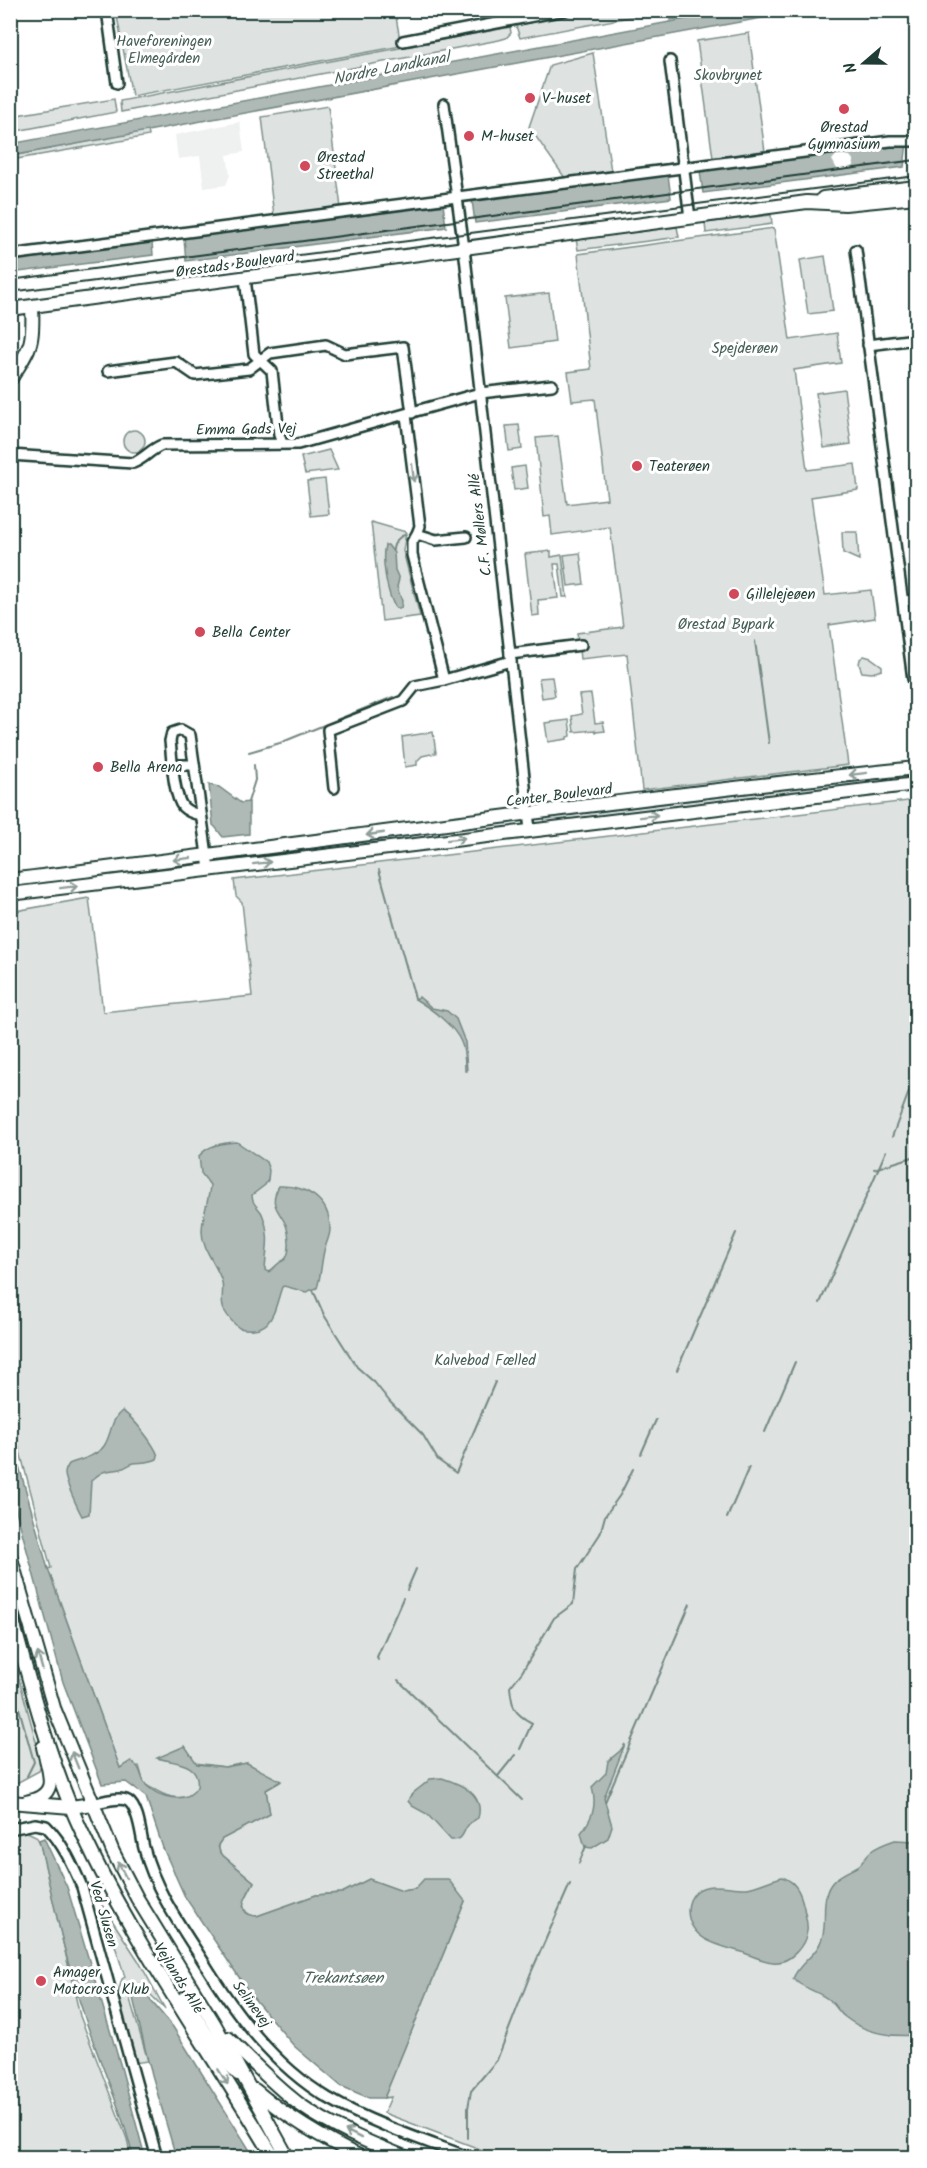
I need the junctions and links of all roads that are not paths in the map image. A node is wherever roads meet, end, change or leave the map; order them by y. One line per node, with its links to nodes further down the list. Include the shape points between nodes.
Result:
1 (107, 10): 6 (street)
2 (565, 10): 3 (street)
3 (511, 15): 4 (street)
4 (403, 41)
5 (669, 61): 9 (street)
6 (117, 83)
7 (444, 104): 11 (street)
8 (916, 141): 9 (street)
9 (684, 167): 11 (street); 14 (street)
10 (916, 187): 13 (street, Ørestads Boulevard)
11 (452, 196): 15 (street); 17 (street)
12 (916, 197): 13 (street, Ørestads Boulevard, via 845,204)
13 (807, 202): 14 (street, Ørestads Boulevard)
14 (690, 218): 15 (street, Ørestads Boulevard)
15 (464, 248): 18 (street, Ørestads Boulevard); 27 (street, C.F. Møllers Allé)
16 (856, 250): 22 (street)
17 (10, 255)
18 (245, 278): 19 (street, Ørestads Boulevard); 23 (street, via 254,354)
19 (32, 307): 20 (street, Ørestads Boulevard); 25 (street, via 30,348)
20 (10, 309)
21 (916, 339): 22 (street)
22 (868, 345): 34 (street)
23 (261, 361): 24 (street, via 249,369 195,375 176,362); 28 (street, via 270,353 326,345 345,354 403,347); 29 (street, via 272,371)
24 (108, 371)
25 (10, 380)
26 (552, 385): 27 (street)
27 (480, 393): 28 (street, Emma Gads Vej); 36 (street, C.F. Møllers Allé)
28 (409, 414): 29 (street, Emma Gads Vej, via 298,444); 31 (street, one-way to 31, via 420,526)
29 (282, 443): 30 (street, Emma Gads Vej, via 162,445 133,464)
30 (10, 455)
31 (417, 534): 32 (street, via 436,540); 38 (street, via 412,542 412,555)
32 (466, 537)
33 (916, 600): 34 (street)
34 (903, 601): 37 (street)
35 (581, 645): 36 (street)
36 (511, 657): 38 (street); 44 (street, C.F. Møllers Allé)
37 (913, 679)
38 (444, 680): 43 (street, via 415,686 403,701 328,730)
39 (173, 765): 40 (street); 40 (street, via 170,741 172,733 181,730 190,735); 45 (street, via 177,796 183,807)
40 (194, 765): 45 (street)
41 (916, 768): 44 (street, Center Boulevard, one-way to 44)
42 (916, 784): 46 (street, Center Boulevard, one-way to 42)
43 (334, 788)
44 (528, 813): 46 (street, C.F. Møllers Allé); 47 (street, Center Boulevard, one-way to 47)
45 (201, 815): 47 (street)
46 (530, 830): 48 (street, Center Boulevard, one-way to 46)
47 (207, 856): 48 (street); 49 (street, Center Boulevard, one-way to 49)
48 (209, 869): 50 (street, Center Boulevard, one-way to 48)
49 (10, 880)
50 (10, 894)
51 (10, 1555): 56 (street, Vejlands Allé, one-way to 51, via 47,1687)
52 (10, 1611): 53 (street, Vejlands Allé)
53 (32, 1689): 55 (street, via 50,1788 40,1799); 57 (street, Vejlands Allé)
54 (10, 1802): 55 (street)
55 (26, 1802): 57 (street)
56 (92, 1804): 57 (street); 60 (street, Vejlands Allé, one-way to 56, via 137,1898); 67 (street, Selinevej, via 122,1800 132,1805 150,1868 173,1913 240,2017 290,2070 327,2097 365,2117)
57 (71, 1807): 59 (street, Vejlands Allé)
58 (10, 1829): 62 (street, Ved Slusen, via 46,1826 76,1873)
59 (147, 1956): 61 (street, via 171,1979 216,2049); 63 (street, Vejlands Allé, one-way to 63)
60 (215, 2025): 61 (street, Vejlands Allé); 66 (street, one-way to 60, via 362,2139 301,2105)
61 (248, 2083): 64 (street, Vejlands Allé); 65 (street, via 314,2133)
62 (156, 2157)
63 (274, 2157)
64 (288, 2157)
65 (363, 2157)
66 (407, 2157)
67 (471, 2157)

